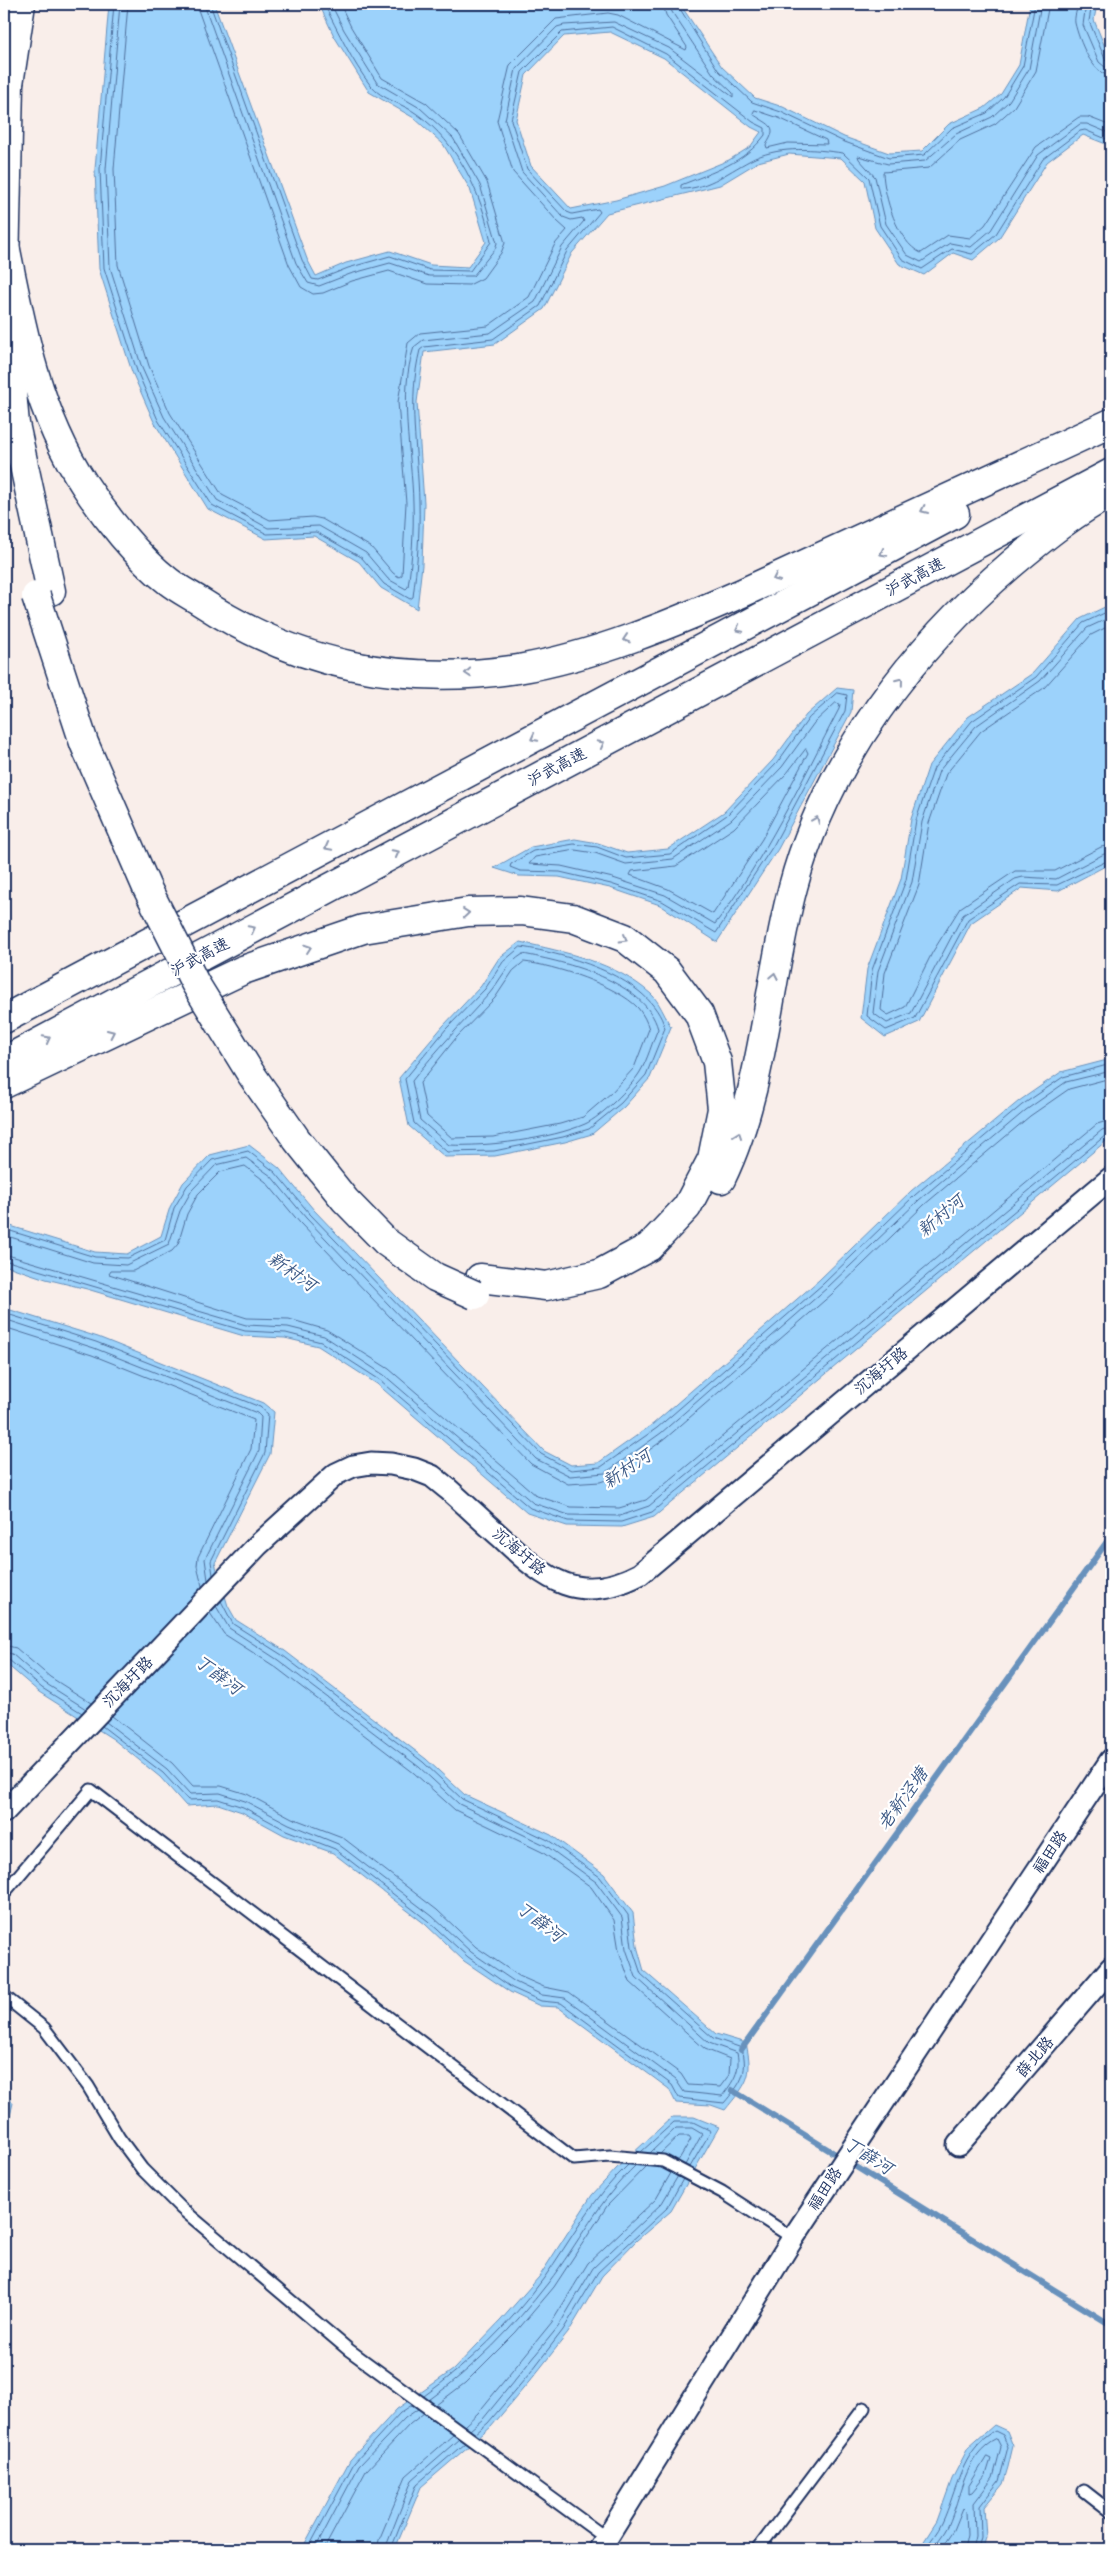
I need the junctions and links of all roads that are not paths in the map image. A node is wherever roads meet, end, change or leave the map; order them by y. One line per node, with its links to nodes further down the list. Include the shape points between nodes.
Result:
1 (21, 4): 2 (highway, via 9,84)
2 (6, 250): 3 (highway); 5 (highway, one-way to 2, via 742,593 688,616 576,655 518,668 457,674 395,672 334,664 274,643 220,615 167,580 122,534 83,483 55,427 31,368)
3 (4, 303)
4 (4, 308): 10 (highway, via 15,424)
5 (1111, 424)
6 (1111, 431): 11 (highway, one-way to 11)
7 (4, 441): 10 (highway)
8 (1111, 473): 12 (highway, 沪武高速, one-way to 8)
9 (1111, 493): 15 (highway, one-way to 9, via 490,1299 549,1305 609,1290 662,1258 702,1217 728,1164 744,1116 793,887 816,819 850,752 890,692 938,633 988,584 1046,535)
10 (44, 594): 15 (highway, via 98,736 161,880 210,974 266,1066 357,1190 397,1232)
11 (4, 1019)
12 (4, 1061)
13 (4, 1084): 15 (highway, one-way to 15, via 244,970 362,930 468,912 521,911 573,918 625,938 667,972 699,1014 717,1062 722,1109 712,1159 687,1207 649,1247 599,1274 546,1286)
14 (1111, 1178): 17 (street, 沉海圩路, via 640,1574 623,1583 580,1588 544,1576 432,1476 414,1469 371,1463 353,1466 336,1474 258,1546)
15 (477, 1287)
16 (1111, 1760): 22 (street, 福田路)
17 (4, 1812)
18 (4, 1893): 22 (lane, via 91,1790 574,2159 610,2156 663,2161 722,2192)
19 (1111, 1968): 21 (street, 薛北路)
20 (4, 1996): 26 (lane, via 44,2028 88,2086 136,2162 181,2208 348,2350)
21 (958, 2145)
22 (793, 2238): 26 (street, 福田路)
23 (864, 2408): 27 (lane)
24 (1084, 2492): 25 (lane)
25 (1111, 2512)
26 (603, 2544)
27 (758, 2549)

